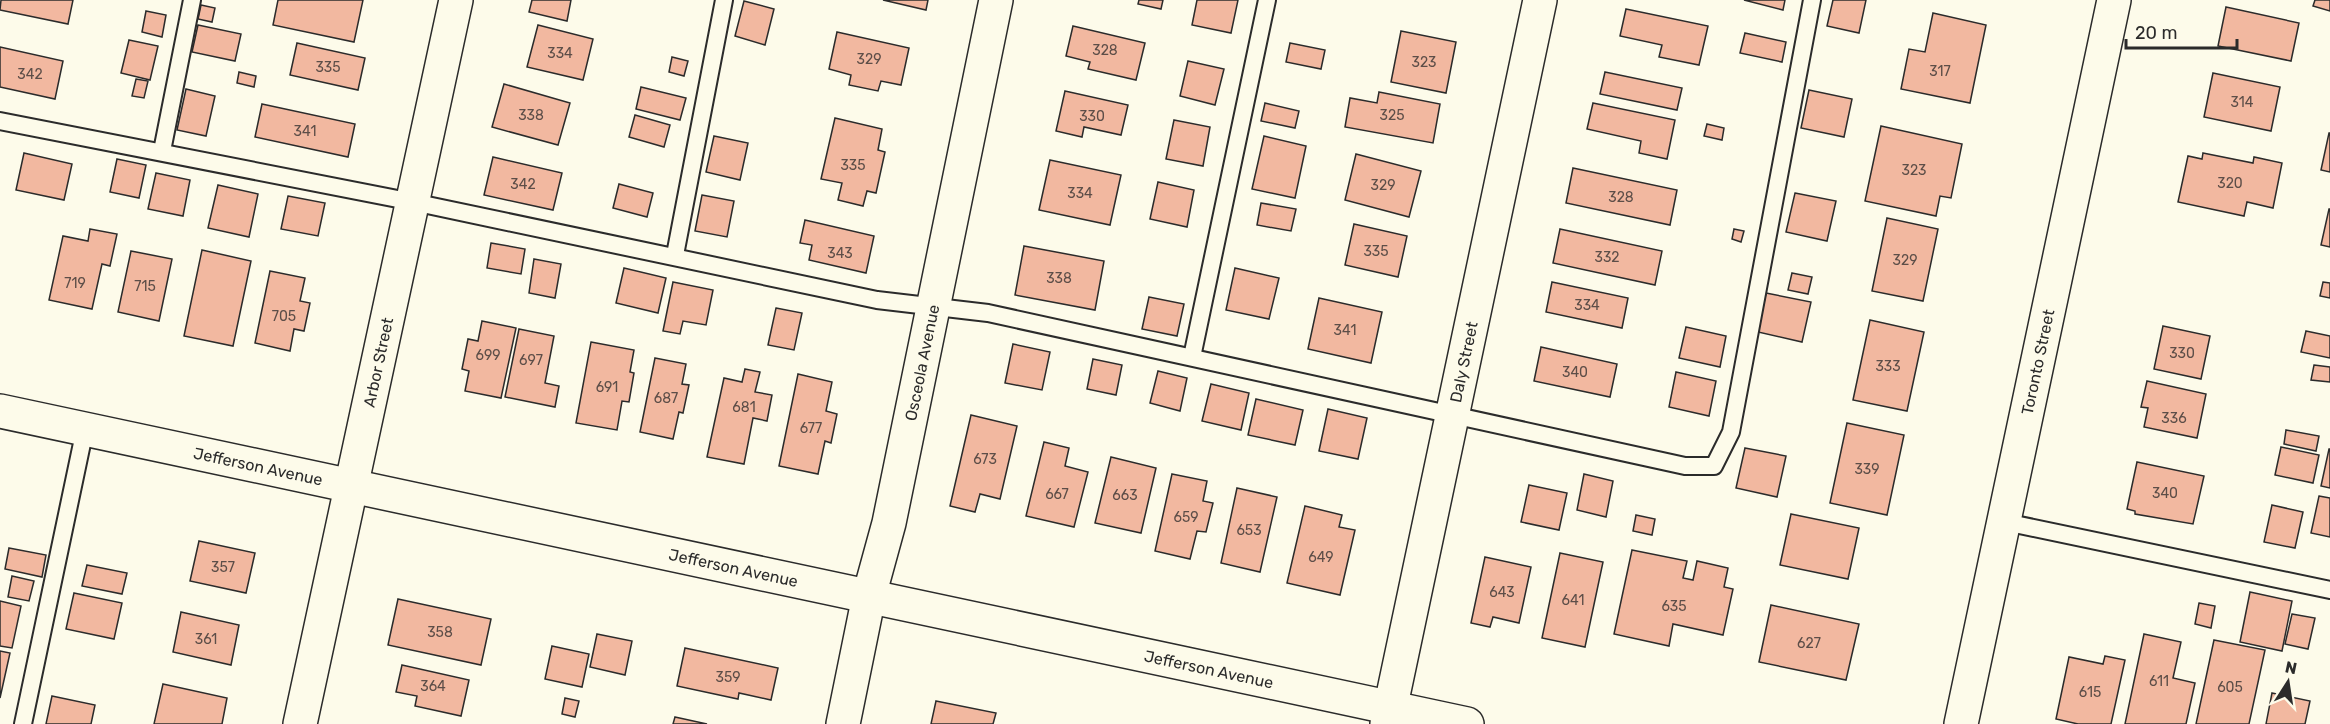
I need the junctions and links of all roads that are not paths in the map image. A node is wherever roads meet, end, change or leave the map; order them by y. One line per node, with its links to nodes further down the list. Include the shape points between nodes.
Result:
1 (192, 0): 10 (lane)
2 (456, 0): 11 (street, Arbor Street)
3 (724, 0): 12 (lane)
4 (996, 0): 13 (street, Osceola Avenue)
5 (1267, 0): 14 (lane)
6 (1540, 0): 16 (street, Daly Street)
7 (1812, 0): 16 (lane, via 1731,432 1714,466 1685,466)
8 (2114, 0): 19 (street, Toronto Street)
9 (0, 122): 10 (lane)
10 (162, 151): 11 (lane)
11 (413, 202): 12 (lane); 18 (street, Arbor Street)
12 (675, 255): 13 (lane, via 877,300)
13 (932, 308): 14 (lane, via 988,313); 21 (street, Osceola Avenue, via 889,523)
14 (1192, 357): 16 (lane)
15 (0, 411): 17 (street, Jefferson Avenue)
16 (1451, 416): 22 (street, Daly Street)
17 (85, 429): 18 (street, Jefferson Avenue); 23 (lane)
18 (351, 486): 21 (street, Jefferson Avenue); 24 (street, Arbor Street)
19 (2005, 522): 20 (lane); 27 (street, Toronto Street)
20 (2330, 590)
21 (869, 596): 22 (street, Jefferson Avenue); 25 (street, Osceola Avenue)
22 (1388, 716): 26 (street, Jefferson Avenue)
23 (23, 724)
24 (300, 724)
25 (843, 724)
26 (1467, 724)
27 (1961, 724)

